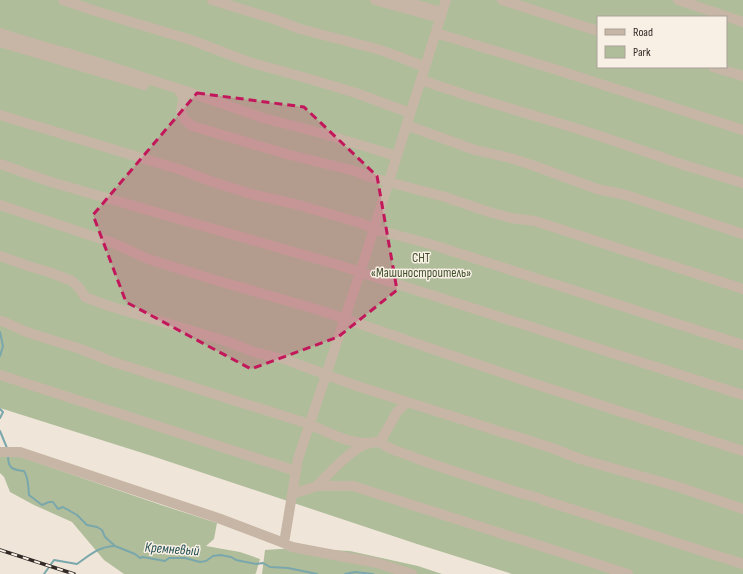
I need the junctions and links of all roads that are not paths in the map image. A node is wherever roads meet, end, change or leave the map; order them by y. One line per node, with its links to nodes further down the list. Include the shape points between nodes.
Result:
1 (63, 0): 21 (lane, via 191,40 249,62 356,93)
2 (212, 0): 16 (lane, via 300,29 377,49)
3 (375, 0): 8 (lane)
4 (400, 0): 8 (lane)
5 (446, 0): 8 (lane)
6 (502, 0): 12 (lane)
7 (678, 0): 9 (lane)
8 (441, 15): 14 (lane)
9 (725, 16)
10 (727, 17): 11 (lane)
11 (743, 22)
12 (597, 31)
13 (0, 33): 20 (lane)
14 (436, 33): 16 (lane); 24 (lane)
15 (0, 42): 20 (lane, via 170,93 178,94)
16 (425, 68): 19 (lane)
17 (716, 68): 18 (lane)
18 (743, 76)
19 (421, 80): 21 (lane); 28 (lane)
20 (183, 90): 25 (lane, via 263,118); 27 (lane, via 181,111 184,120 192,126)
21 (410, 114): 23 (lane)
22 (0, 115): 30 (lane, via 164,164 251,194 303,206)
23 (406, 125): 25 (lane); 31 (lane, via 475,150 532,165 597,189 626,194)
24 (743, 130)
25 (396, 156): 27 (lane)
26 (0, 164): 33 (lane, via 51,182)
27 (388, 181): 30 (lane); 34 (lane, via 492,213 547,225)
28 (743, 183)
29 (0, 205): 35 (lane, via 113,242 148,259)
30 (374, 229): 33 (lane); 37 (lane, via 470,256)
31 (743, 234)
32 (0, 256): 39 (lane, via 72,281 85,297 106,305 226,341 254,352 284,359)
33 (360, 273): 35 (lane); 40 (lane)
34 (743, 289)
35 (344, 318): 39 (lane); 45 (lane, via 529,382)
36 (2, 322): 42 (lane, via 110,361)
37 (743, 345)
38 (0, 375): 47 (lane)
39 (326, 375): 41 (lane); 42 (lane)
40 (743, 395)
41 (407, 402): 43 (lane, via 397,412); 50 (lane, via 580,458 679,486)
42 (309, 424): 44 (lane, via 331,434); 47 (lane)
43 (380, 442): 44 (lane); 52 (lane, via 386,448 432,464)
44 (369, 443): 48 (lane, via 349,455)
45 (743, 451)
46 (0, 452): 51 (lane, via 20,452 218,518)
47 (296, 471): 49 (lane)
48 (317, 486): 49 (lane); 54 (lane, via 353,486)
49 (292, 494): 51 (lane)
50 (743, 509)
51 (284, 543): 53 (lane, via 377,563)
52 (743, 564)
53 (412, 574)
54 (628, 574)

